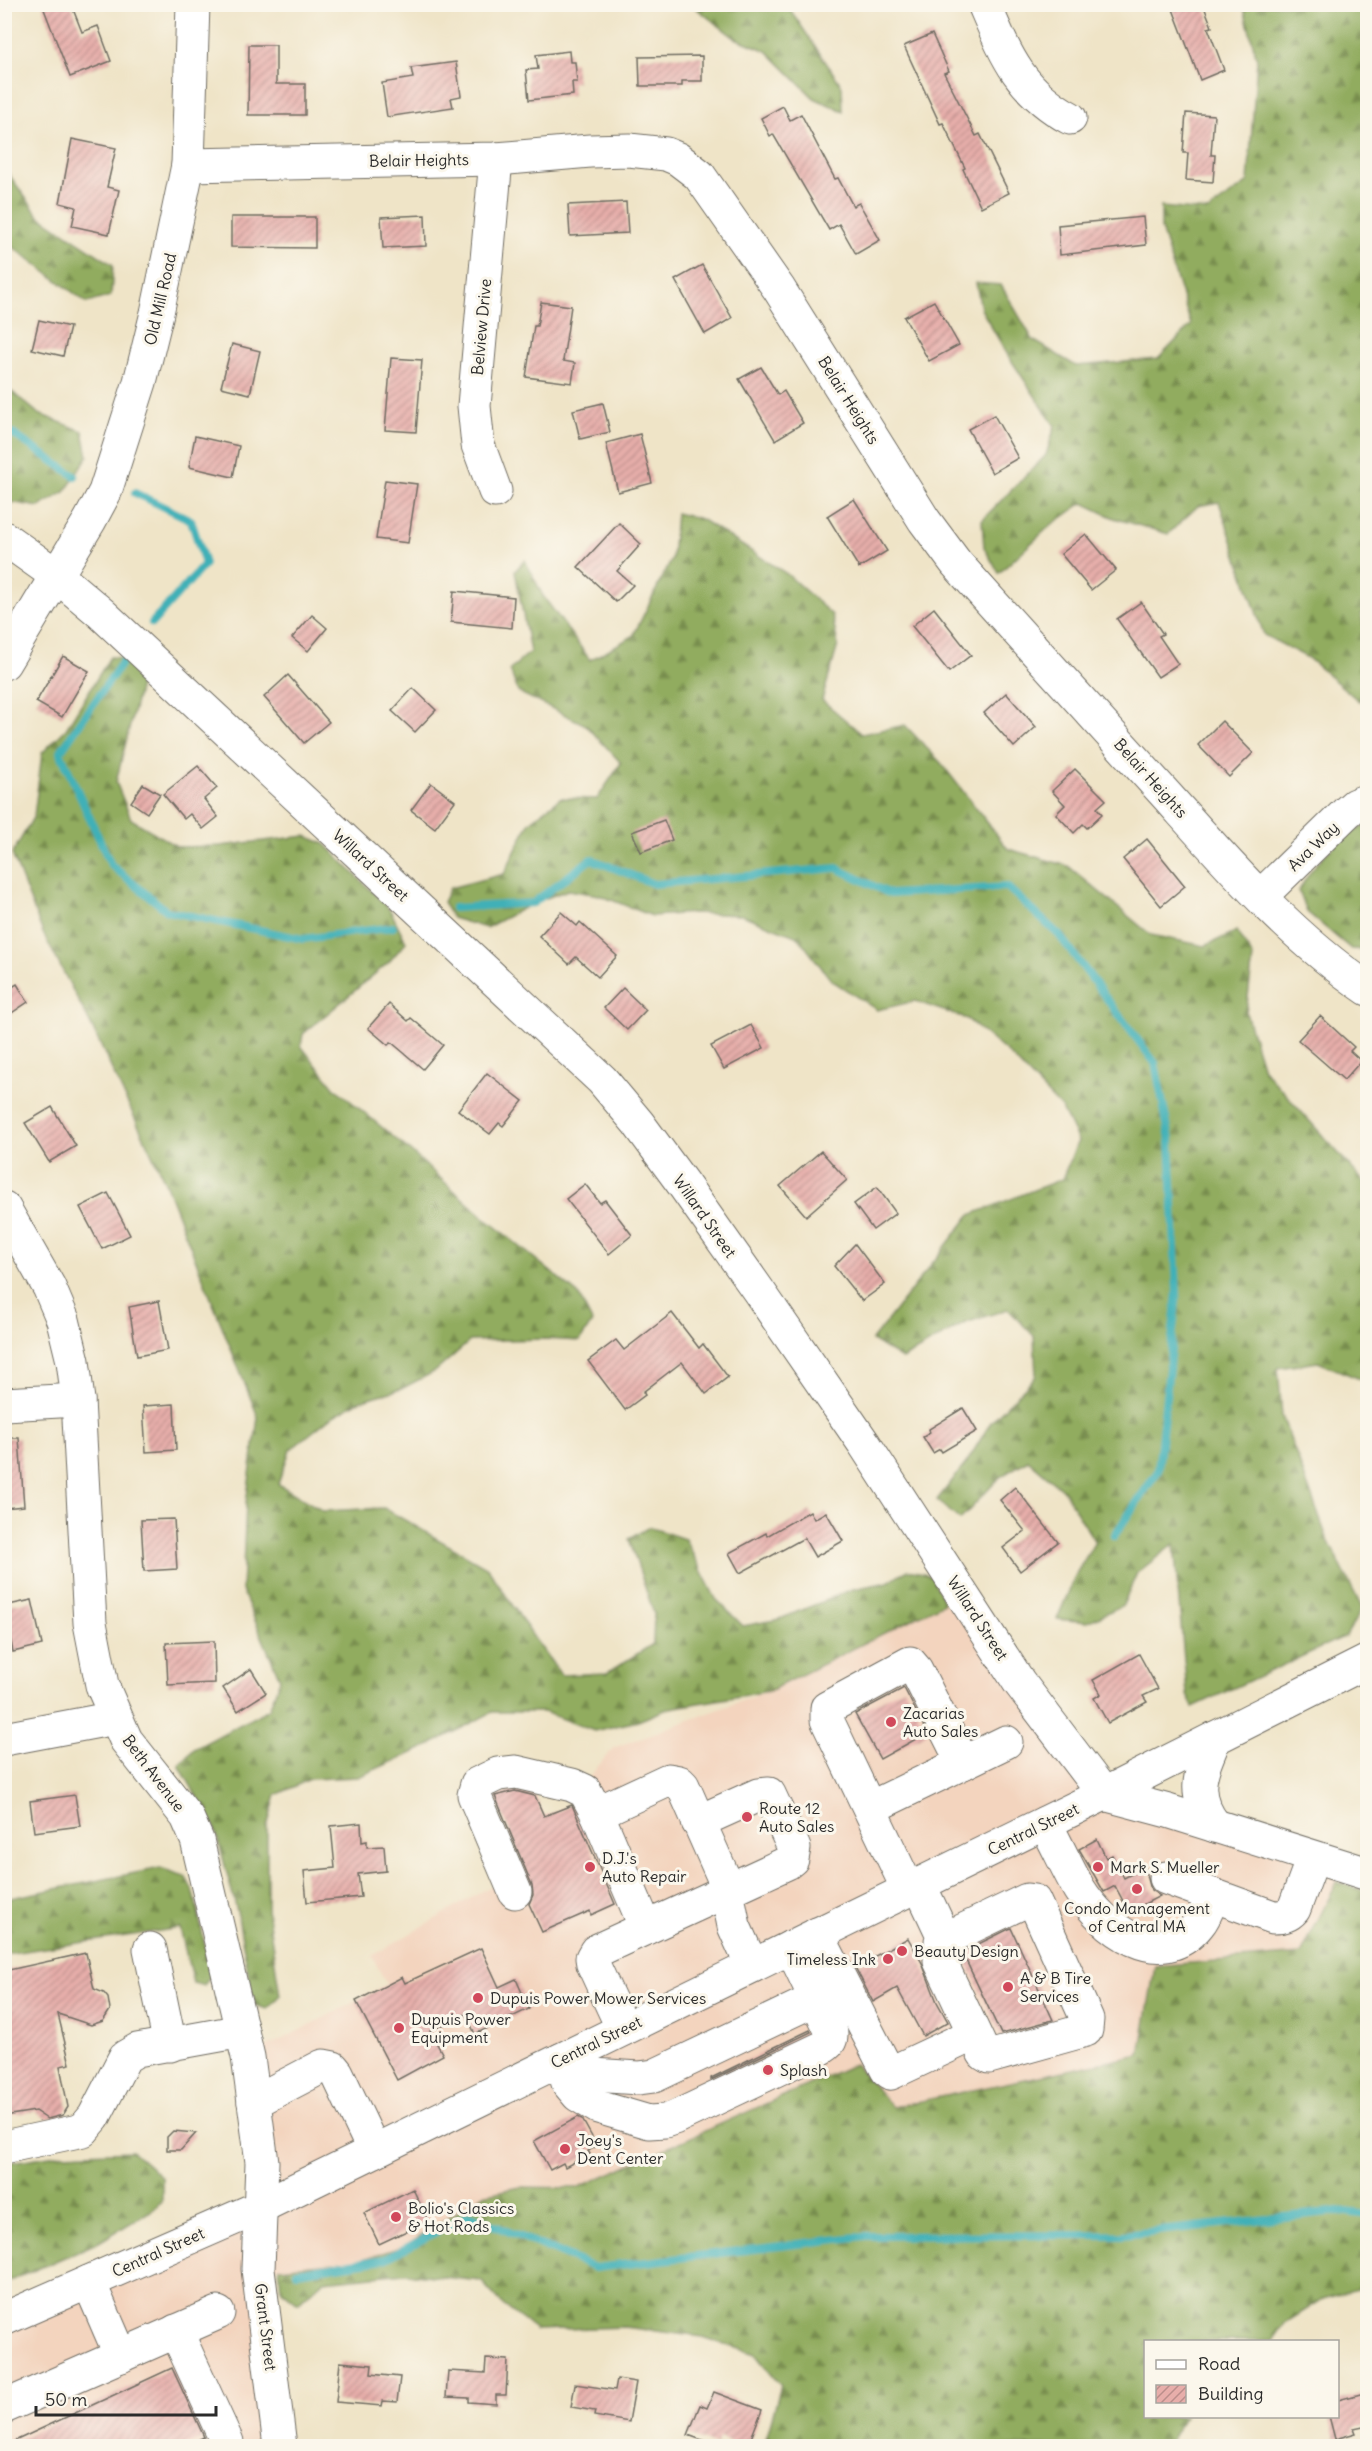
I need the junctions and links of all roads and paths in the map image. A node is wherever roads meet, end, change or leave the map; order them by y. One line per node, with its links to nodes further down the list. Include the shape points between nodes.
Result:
1 (193, 4): 5 (street, Old Mill Road)
2 (984, 4): 3 (street, via 1020,78 1045,102)
3 (1070, 118)
4 (495, 159): 5 (street, Belair Heights); 6 (street, Belview Drive, via 474,406 478,445); 11 (street, Belair Heights, via 590,151 650,151 678,159 699,175 779,289 945,550)
5 (188, 165): 8 (street, Old Mill Road, via 157,313 114,469 90,520)
6 (495, 491)
7 (4, 538): 8 (street, Willard Street)
8 (56, 575): 9 (street); 22 (street, Willard Street, via 102,613 602,1080 651,1141 751,1281 865,1445 1019,1682)
9 (4, 663)
10 (1368, 800): 11 (street, Ava Way, via 1347,812)
11 (1261, 896): 12 (street, Belair Heights, via 1309,944)
12 (1368, 989)
13 (4, 1208): 14 (street, Beth Avenue, via 48,1285 63,1320)
14 (78, 1400): 15 (street); 17 (street, Beth Avenue, via 90,1623 102,1685)
15 (4, 1404)
16 (1368, 1661): 18 (street, Central Street)
17 (115, 1718): 19 (street); 42 (street, Beth Avenue, via 126,1740 187,1817 194,1833)
18 (1215, 1738): 22 (street, Central Street); 27 (street, via 1202,1770 1199,1792)
19 (4, 1739)
20 (1006, 1742): 21 (street)
21 (963, 1763): 23 (street); 23 (street, via 916,1670 906,1664 827,1708 827,1720)
22 (1104, 1794): 26 (street, Central Street); 27 (street)
23 (870, 1808): 31 (street)
24 (597, 1813): 25 (street, via 673,1780 682,1786); 33 (street, via 585,1791 573,1785 516,1772 498,1774 477,1784 474,1796); 35 (street)
25 (698, 1822): 32 (street); 32 (street, via 758,1794 769,1794 794,1848 787,1863)
26 (1045, 1823): 31 (street, Central Street); 34 (street, via 1085,1897 1100,1915 1131,1939 1163,1946 1185,1937 1199,1924)
27 (1215, 1826): 28 (street)
28 (1313, 1858): 29 (street); 34 (street, via 1294,1909 1285,1916 1273,1917)
29 (1368, 1874)
30 (1167, 1878): 34 (street)
31 (913, 1887): 36 (street, Central Street); 37 (street, via 942,1932)
32 (727, 1890): 35 (street); 39 (street, via 734,1926)
33 (515, 1892)
34 (1213, 1894)
35 (646, 1928): 41 (street, via 596,1951 592,1958)
36 (804, 1940): 39 (street, Central Street); 40 (street); 43 (street, via 891,2073)
37 (941, 1941): 43 (street, via 940,1961); 43 (street, via 1027,1900 1034,1901 1087,2019 1083,2032 989,2057 984,2055)
38 (150, 1949): 44 (street)
39 (752, 1966): 41 (street, Central Street)
40 (816, 1999): 45 (street, via 648,2077 578,2074 568,2070); 45 (street, via 830,2028 829,2044 666,2121 657,2122 588,2102 572,2089)
41 (623, 2029): 45 (street, Central Street)
42 (242, 2031): 44 (street); 46 (street, Beth Avenue)
43 (974, 2034)
44 (170, 2045): 47 (street, via 137,2050 125,2057 94,2117 83,2130)
45 (561, 2060): 48 (street, Central Street)
46 (254, 2102): 48 (street, via 328,2066 337,2073); 49 (street, Beth Avenue, via 262,2162)
47 (4, 2148)
48 (374, 2151): 49 (street, Central Street)
49 (260, 2207): 50 (street, Central Street); 56 (street, Grant Street, via 258,2269)
50 (89, 2283): 52 (street, Central Street); 54 (street)
51 (218, 2313): 53 (street)
52 (4, 2319)
53 (176, 2331): 54 (street); 57 (street)
54 (121, 2356): 55 (street)
55 (4, 2407)
56 (279, 2435): 57 (street, via 247,2432)
57 (225, 2444)

